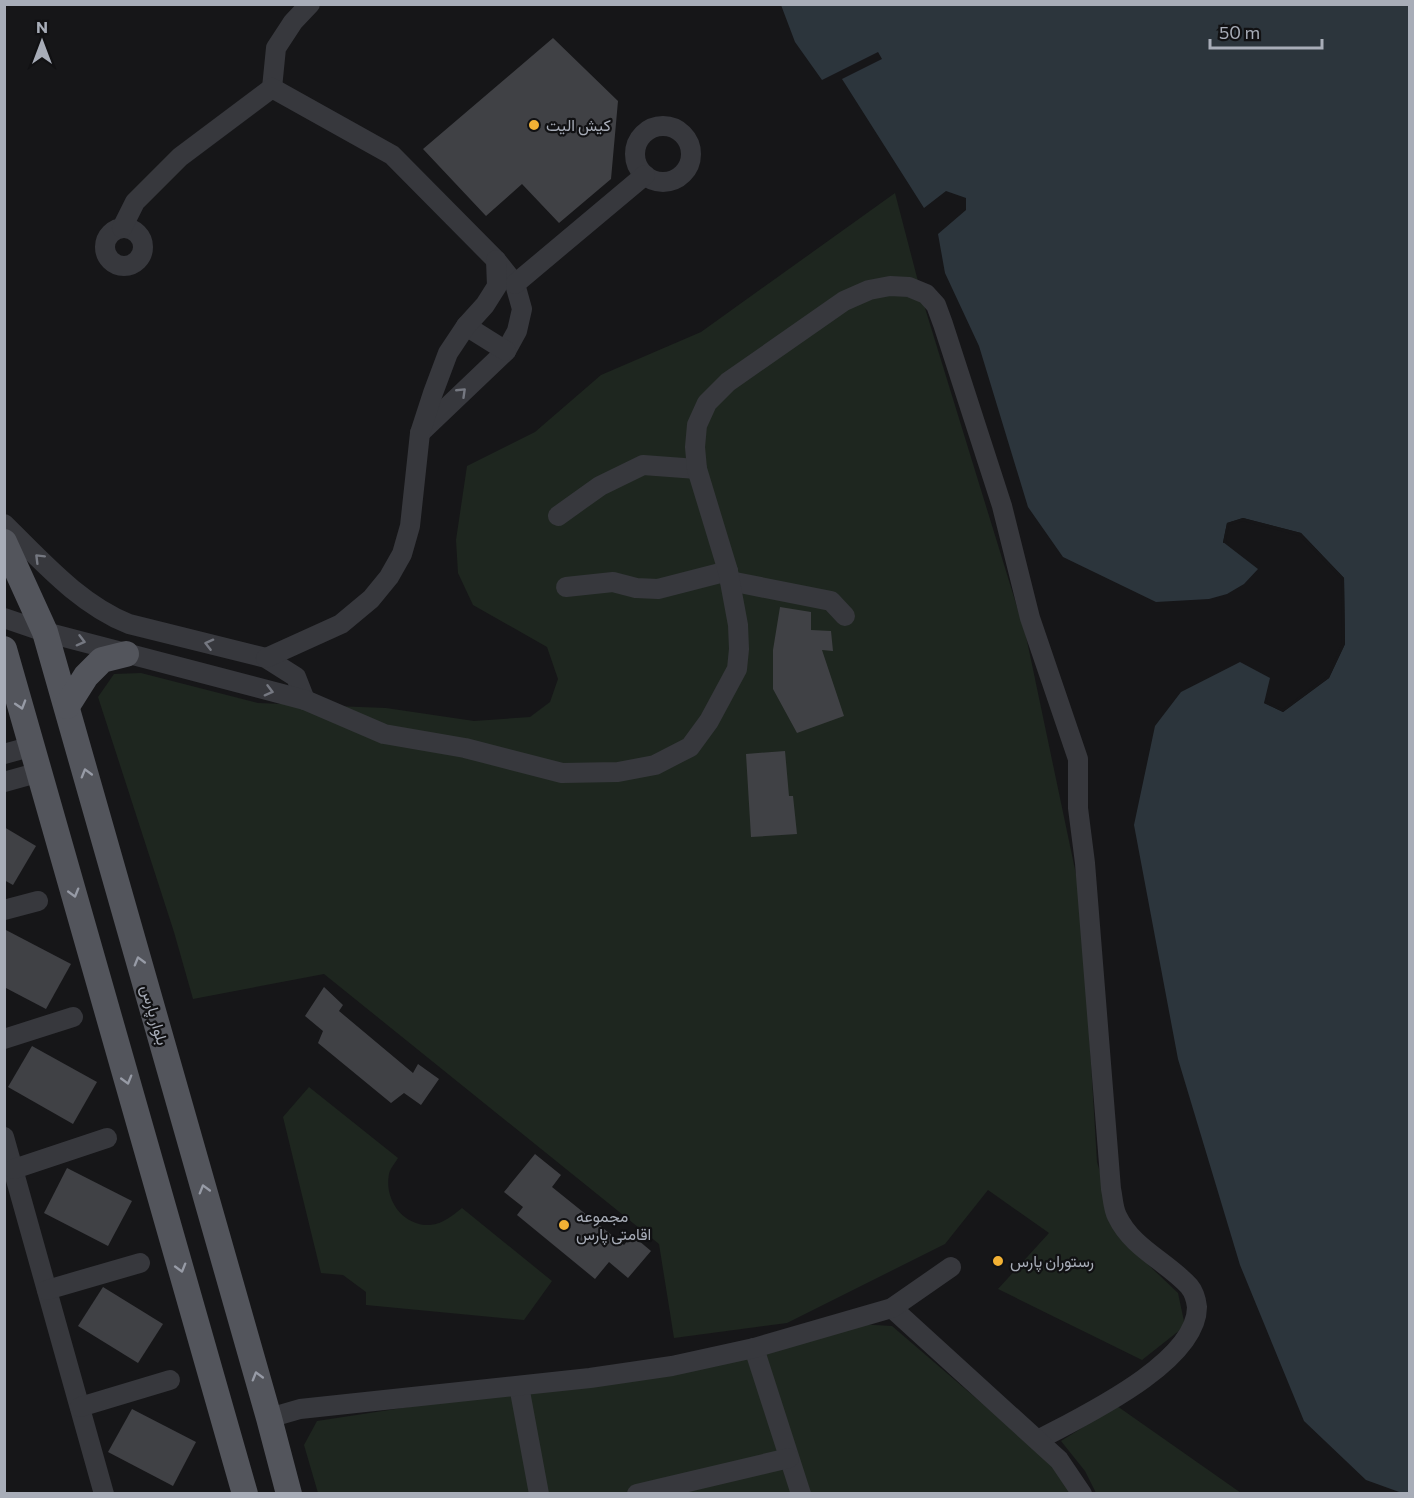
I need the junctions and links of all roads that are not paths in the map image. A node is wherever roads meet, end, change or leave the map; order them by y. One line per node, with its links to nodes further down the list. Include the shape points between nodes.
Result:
1 (310, 4): 2 (street, via 276,48)
2 (272, 88): 4 (street, via 180,157 135,202); 5 (street, via 392,155)
3 (645, 175): 6 (street)
4 (122, 228)
5 (496, 260): 6 (street); 7 (street, via 497,286)
6 (515, 284): 8 (street, via 522,309 517,331)
7 (466, 326): 8 (street); 9 (street, via 448,352)
8 (506, 351): 9 (street, one-way to 8)
9 (420, 432): 21 (street, via 410,526 402,554 389,577 371,599 341,624)
10 (697, 469): 11 (street, via 643,465 600,486); 14 (street); 44 (street, via 697,425 707,403 728,382 844,301 868,290 890,286 909,287 926,294 936,305 1002,506 1030,618 1078,759 1078,807 1110,1189 1117,1216 1135,1242 1174,1272 1196,1298 1197,1315 1192,1331 1171,1355 1113,1400)
11 (558, 516)
12 (4, 524): 21 (street, one-way to 12, via 111,617 62,581)
13 (4, 542): 18 (main road, بلوار پارس)
14 (729, 576): 15 (street, via 658,590 613,582); 16 (street, via 831,601); 22 (street, via 738,625 737,669 690,747 655,765 618,772 562,773 465,748 384,734)
15 (566, 587)
16 (845, 615)
17 (4, 618): 18 (street)
18 (45, 632): 20 (street, one-way to 20); 23 (main road, بلوار پارس)
19 (4, 649): 24 (main road, one-way to 24)
20 (126, 654): 22 (street, one-way to 22); 23 (main road, via 102,660 86,676)
21 (266, 658): 22 (street, via 296,677)
22 (305, 700)
23 (67, 706): 43 (main road, بلوار پارس, one-way to 23)
24 (33, 746): 25 (street); 26 (main road)
25 (4, 754)
26 (40, 772): 27 (street); 46 (main road, one-way to 46)
27 (4, 782)
28 (38, 900): 29 (street)
29 (4, 910)
30 (73, 1017): 31 (street)
31 (4, 1039)
32 (4, 1137): 34 (street)
33 (107, 1138): 34 (street)
34 (14, 1169): 37 (street)
35 (140, 1263): 37 (street)
36 (951, 1268): 38 (street)
37 (47, 1290): 42 (street)
38 (892, 1308): 39 (street); 44 (street)
39 (754, 1348): 41 (street, via 672,1366); 45 (street)
40 (170, 1380): 42 (street)
41 (519, 1386): 43 (street, via 300,1409); 49 (street)
42 (80, 1407): 47 (street)
43 (269, 1418): 48 (main road, بلوار پارس)
44 (1038, 1440): 52 (street, via 1059,1460)
45 (789, 1458): 50 (street); 51 (street)
46 (243, 1493)
47 (104, 1494)
48 (289, 1494)
49 (538, 1494)
50 (637, 1494)
51 (801, 1494)
52 (1082, 1494)

